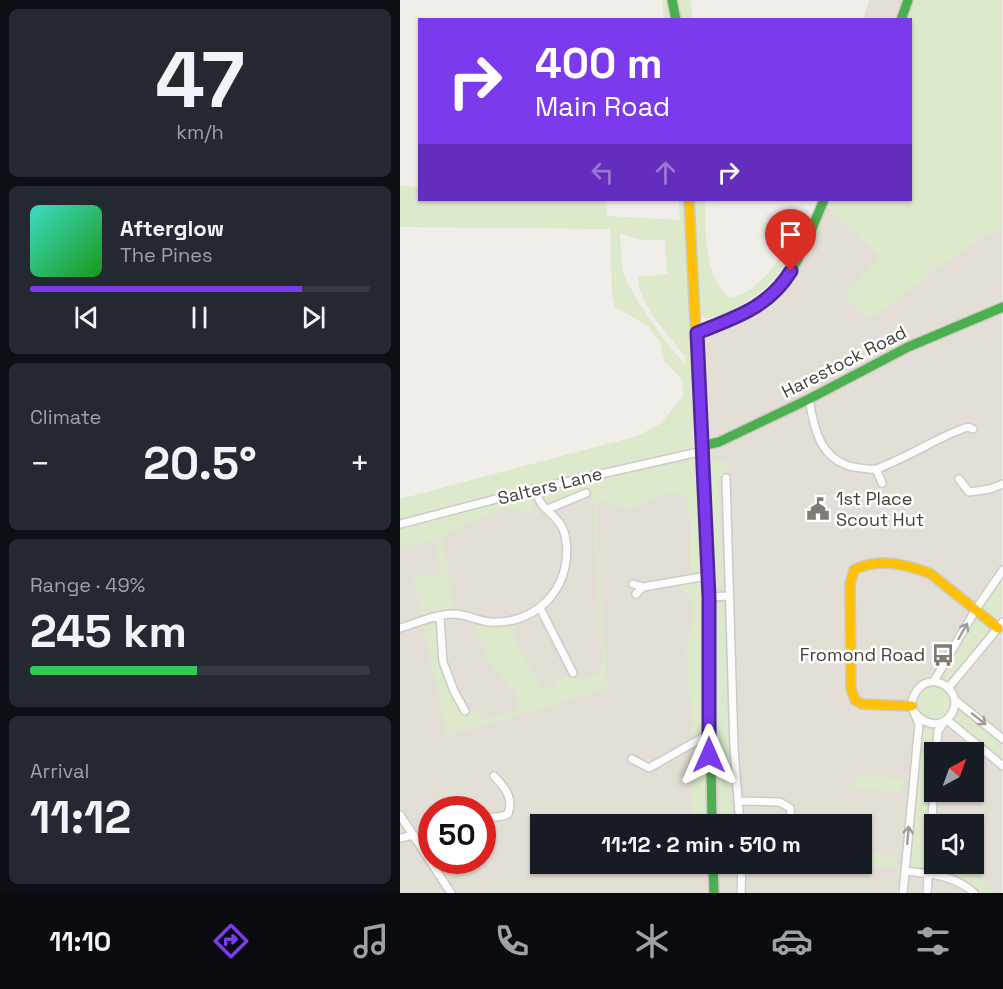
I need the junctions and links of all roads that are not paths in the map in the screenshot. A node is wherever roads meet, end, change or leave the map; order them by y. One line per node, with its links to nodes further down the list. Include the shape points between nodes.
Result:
1 (672, 0): 3 (street)
2 (908, 0): 4 (street)
3 (676, 18)
4 (902, 18)
5 (689, 201): 8 (street)
6 (824, 201): 8 (street, via 793,268 775,293 754,309)
7 (1003, 307): 9 (street, Harestock Road, via 908,347)
8 (697, 333): 11 (street)
9 (810, 399): 11 (street, Harestock Road); 12 (street, via 818,439 829,456 845,465)
10 (973, 429): 12 (street, via 968,426 950,433)
11 (701, 450): 17 (street, Salters Lane); 22 (street)
12 (876, 469): 15 (street)
13 (959, 479): 16 (street, via 969,492)
14 (723, 483): 26 (street)
15 (882, 483)
16 (1003, 484)
17 (535, 489): 19 (street, via 539,501); 20 (street, Salters Lane)
18 (586, 493): 19 (street)
19 (548, 509): 28 (street, via 564,532 566,551 560,583)
20 (400, 524)
21 (1003, 570): 29 (street)
22 (707, 576): 24 (street); 27 (street)
23 (633, 584): 24 (street)
24 (643, 587): 25 (street)
25 (636, 594)
26 (729, 596): 27 (street); 46 (street)
27 (709, 597): 40 (street)
28 (540, 608): 30 (street, via 525,616 489,622 454,614); 33 (street)
29 (976, 609): 31 (street); 34 (street, one-way to 29); 37 (street, via 919,568 866,564 852,574 851,689 855,700)
30 (440, 616): 32 (street); 38 (street, via 443,662)
31 (1000, 625): 35 (street)
32 (400, 628)
33 (573, 673)
34 (934, 681): 35 (street); 37 (street, via 920,686 915,693)
35 (949, 687): 36 (street)
36 (955, 699): 39 (street, via 952,714); 41 (street, one-way to 41)
37 (914, 710): 39 (street, via 930,724); 54 (street, one-way to 37, via 919,724)
38 (465, 711)
39 (945, 721): 42 (street); 44 (street)
40 (709, 734): 43 (street, via 649,768); 47 (street)
41 (1003, 739)
42 (937, 742)
43 (632, 759)
44 (1003, 766)
45 (494, 776): 51 (street, via 509,795 511,806 508,814)
46 (738, 801): 48 (street); 49 (street, via 780,801 790,808)
47 (712, 814)
48 (739, 814)
49 (791, 814)
50 (400, 815): 53 (street)
51 (496, 818)
52 (400, 838): 53 (street)
53 (416, 838): 59 (street)
54 (905, 871): 55 (street); 62 (street)
55 (924, 873)
56 (713, 874): 60 (street)
57 (742, 874): 61 (street)
58 (929, 874): 63 (street); 64 (street, via 951,878)
59 (451, 893)
60 (714, 893)
61 (741, 893)
62 (902, 893)
63 (927, 893)
64 (974, 893)

